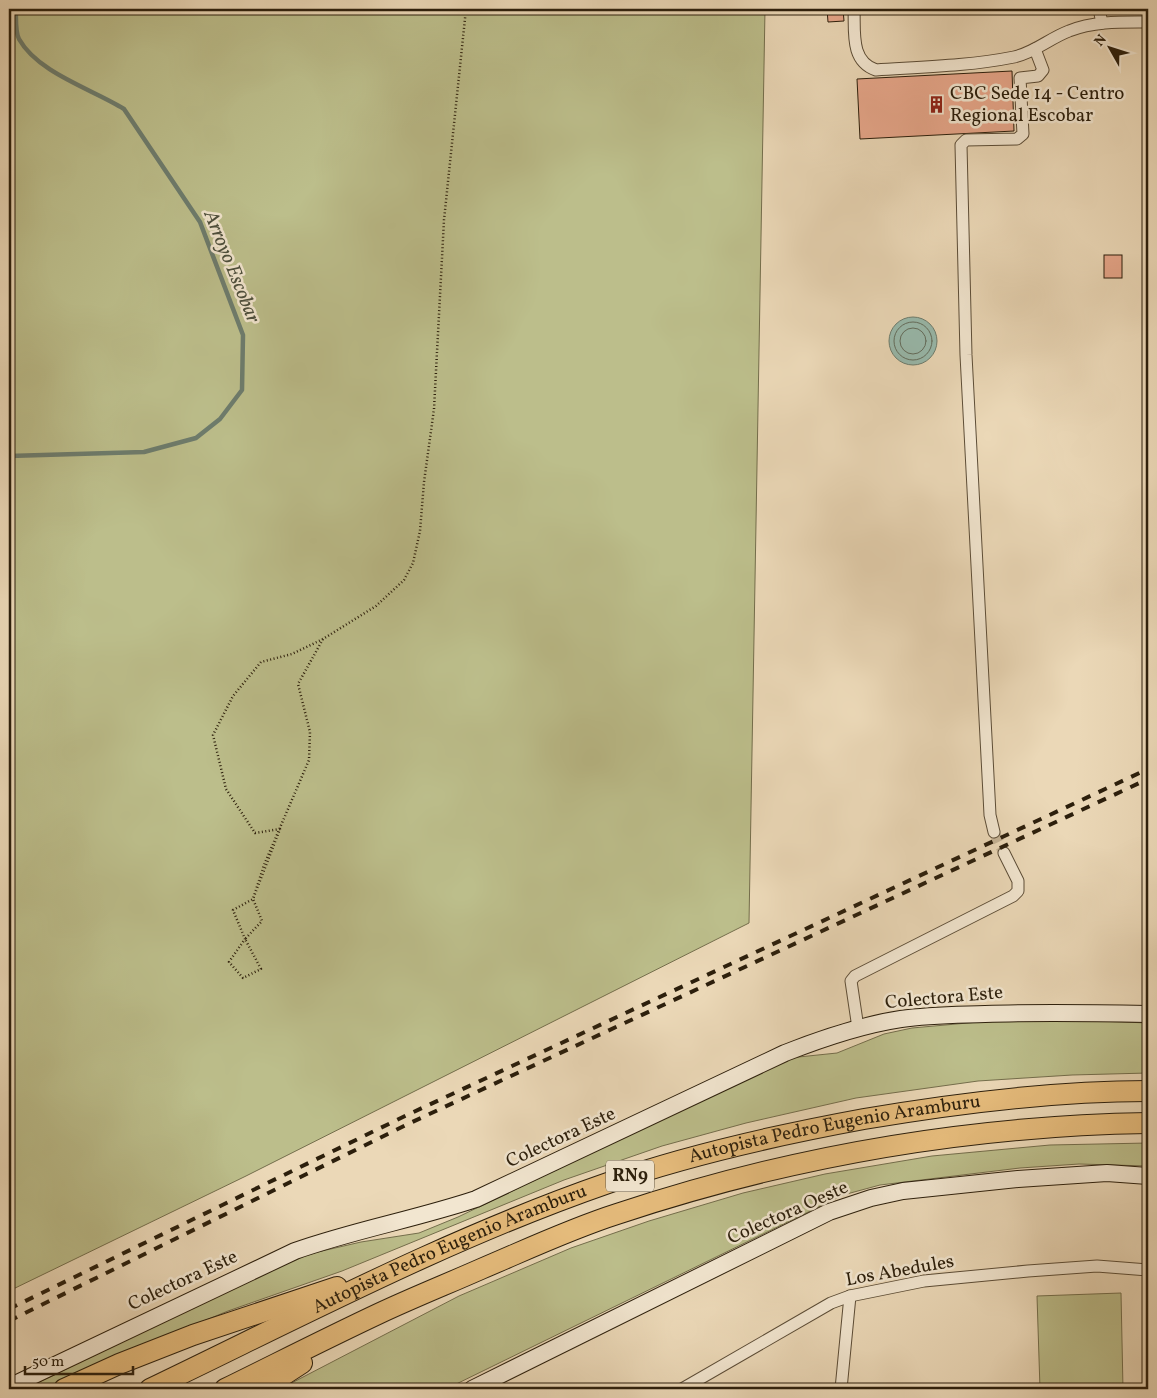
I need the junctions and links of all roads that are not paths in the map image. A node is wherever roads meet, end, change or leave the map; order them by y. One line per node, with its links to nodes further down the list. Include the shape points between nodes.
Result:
1 (854, 9): 5 (street, via 857,52 860,60 876,70 1015,57)
2 (1099, 9): 4 (street)
3 (1148, 22): 4 (street)
4 (1102, 23): 5 (street, via 1070,30)
5 (1035, 49): 6 (street, via 1043,70 1038,76 1020,78 1023,134 1017,139 966,140 961,145 966,354 989,802)
6 (994, 832)
7 (1004, 853): 9 (street, via 1018,881 1018,891 1014,896 851,980)
8 (1148, 1014): 9 (street, Colectora Este, via 1044,1012 941,1015)
9 (858, 1028): 17 (street, Colectora Este, via 785,1054 476,1199 295,1251)
10 (1148, 1091): 13 (highway, Autopista Pedro Eugenio Aramburu / RN9, via 999,1099 922,1109 763,1138 608,1183)
11 (1148, 1123): 16 (highway, Autopista Pedro Eugenio Aramburu / RN9, via 1023,1129 933,1140 766,1170 608,1217)
12 (1148, 1176): 22 (street, Colectora Oeste, via 1107,1173 1018,1179 903,1191 871,1198 829,1212)
13 (417, 1260): 18 (highway, via 193,1335); 19 (highway, Autopista Pedro Eugenio Aramburu / RN9)
14 (1148, 1270): 15 (street, Los Abedules, via 1097,1266 1028,1271 924,1281)
15 (850, 1296): 23 (street, Los Abedules, via 831,1303); 24 (street)
16 (378, 1314): 20 (highway, Autopista Pedro Eugenio Aramburu / RN9); 21 (highway)
17 (9, 1387)
18 (64, 1389)
19 (150, 1389)
20 (225, 1389)
21 (262, 1389)
22 (472, 1389)
23 (682, 1389)
24 (841, 1389)

